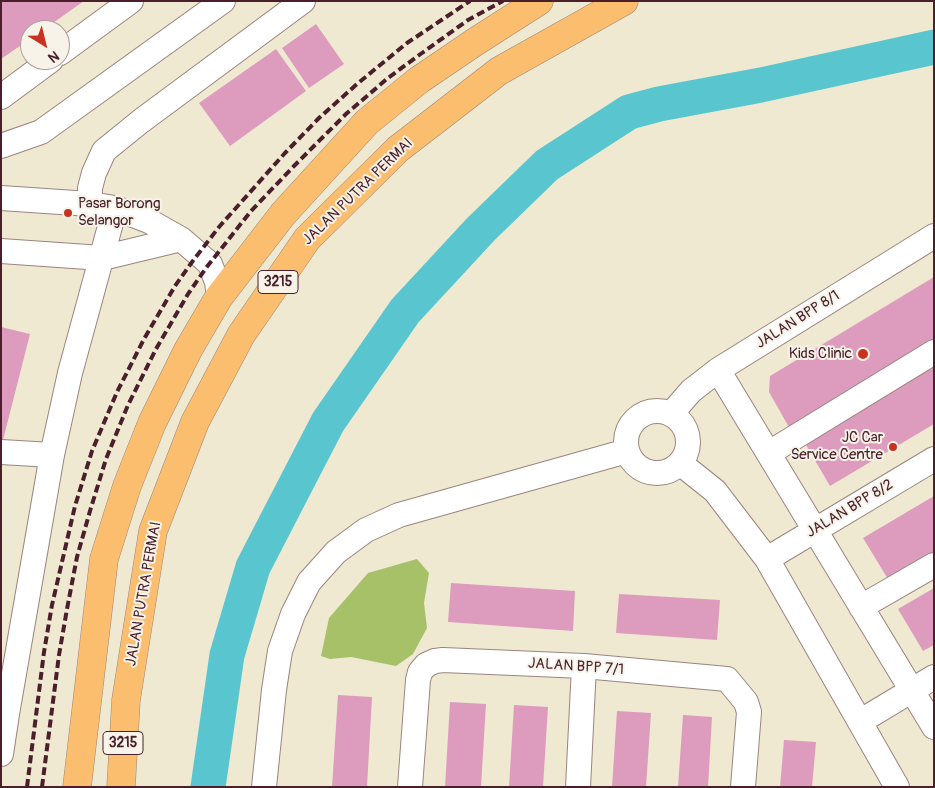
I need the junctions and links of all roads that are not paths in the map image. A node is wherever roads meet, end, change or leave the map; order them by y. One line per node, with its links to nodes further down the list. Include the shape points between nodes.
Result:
1 (131, 1): 6 (street)
2 (223, 1): 9 (street, via 41,132)
3 (303, 1): 11 (street, via 104,151 90,188)
4 (539, 1): 17 (main road, 3215, via 419,80 367,122 283,214)
5 (624, 1): 38 (main road, JALAN PUTRA PERMAI / 3215, via 499,71 398,149 307,239 241,336 195,422 153,531 126,700)
6 (70, 47)
7 (37, 70): 8 (street)
8 (1, 97)
9 (1, 146)
10 (1, 198): 11 (street)
11 (90, 204): 12 (street)
12 (115, 208): 14 (street, via 149,221); 16 (street)
13 (934, 236): 19 (street, JALAN BPP 8/1)
14 (181, 239): 16 (street); 17 (street, via 210,264)
15 (1, 251): 16 (street)
16 (102, 258): 24 (street, via 70,373)
17 (219, 297): 37 (main road, 3215, via 152,423 104,559)
18 (934, 352): 23 (street)
19 (718, 370): 20 (street, JALAN BPP 8/1, via 691,391); 23 (street)
20 (671, 414): 21 (street, via 651,411 641,415 628,431); 26 (street, via 685,427 688,436 688,446)
21 (627, 451): 26 (street, via 631,460 645,471 664,472); 39 (street, via 399,515 366,530 336,552 309,582 293,614 280,652)
22 (1, 452): 24 (street)
23 (768, 453): 27 (street)
24 (52, 455): 36 (street)
25 (934, 460): 27 (street, JALAN BPP 8/2)
26 (680, 463): 28 (street, via 715,490)
27 (815, 530): 28 (street, JALAN BPP 8/2); 30 (street)
28 (766, 559): 34 (street)
29 (934, 565): 30 (street)
30 (861, 607): 33 (street)
31 (584, 666): 40 (street, JALAN BPP 7/1, via 443,660 426,665 418,680); 41 (street); 42 (street, JALAN BPP 7/1, via 728,679 746,702 749,712)
32 (934, 677): 33 (street)
33 (912, 690): 34 (street); 35 (street)
34 (861, 721): 43 (street)
35 (934, 727)
36 (1, 754)
37 (77, 787)
38 (121, 787)
39 (264, 787)
40 (410, 787)
41 (578, 787)
42 (743, 787)
43 (897, 787)

